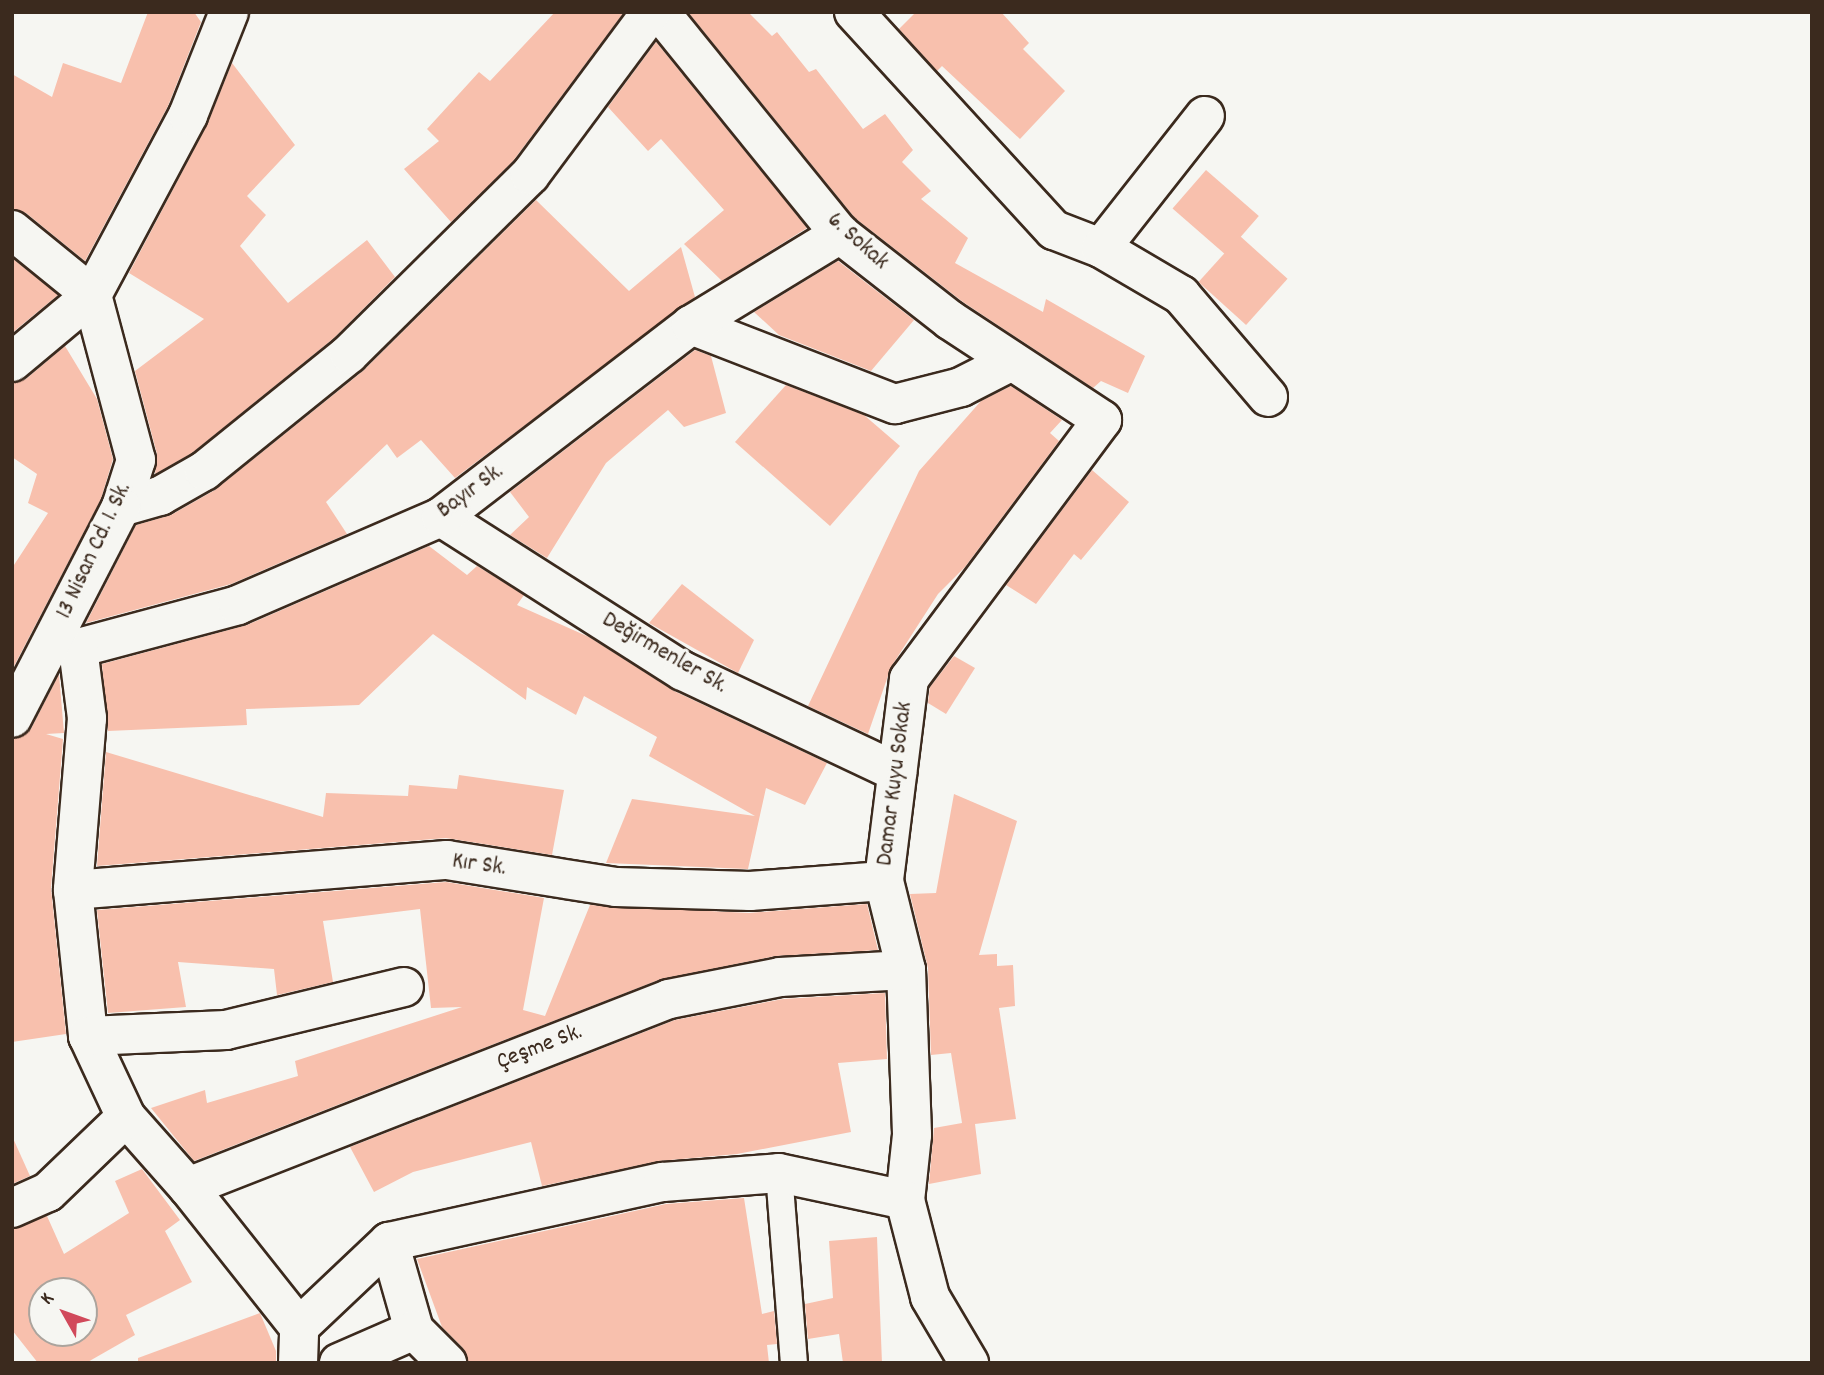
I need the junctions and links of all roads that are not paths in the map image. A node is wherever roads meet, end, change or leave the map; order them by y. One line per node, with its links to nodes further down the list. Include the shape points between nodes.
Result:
1 (229, 12): 9 (street, via 188,115)
2 (651, 12): 15 (street, via 530,175 349,354 204,471 160,495)
3 (660, 12): 7 (street, 6. Sokak)
4 (854, 12): 8 (street, via 1054,230)
5 (1205, 116): 8 (street)
6 (12, 230): 9 (street)
7 (840, 234): 10 (street, Bayır Sk.); 11 (street, 6. Sokak, via 950,320)
8 (1101, 248): 13 (street, via 1181,295)
9 (92, 295): 12 (street); 15 (street, 13 Nisan Cd. 1. Sk., via 136,460)
10 (691, 325): 11 (street, via 895,404 961,387); 16 (street, Bayır Sk.)
11 (1012, 361): 14 (street, 6. Sokak)
12 (12, 362)
13 (1268, 397)
14 (1102, 420): 19 (street, Damar Kuyu Sokak, via 909,679)
15 (121, 507): 17 (street, 13 Nisan Cd. 1. Sk.)
16 (441, 517): 17 (street, Bayır Sk., via 238,605); 19 (street, Değirmenler Sk., via 683,671)
17 (66, 643): 18 (street, 13 Nisan Cd. 1. Sk.); 21 (street, via 87,718)
18 (12, 718)
19 (897, 772): 20 (street, Damar Kuyu Sokak)
20 (884, 881): 21 (street, Kır Sk., via 750,891 616,887 447,860); 22 (street, Damar Kuyu Sokak)
21 (73, 890): 24 (street)
22 (906, 971): 27 (street, Çeşme Sk., via 780,977 668,999); 28 (street, Damar Kuyu Sokak, via 912,1135)
23 (404, 987): 24 (street, via 226,1030)
24 (88, 1036): 25 (street)
25 (126, 1117): 27 (street); 29 (street, via 48,1192)
26 (779, 1173): 28 (street); 30 (street, via 663,1182); 35 (lane)
27 (188, 1187): 32 (street)
28 (905, 1200): 36 (street, Damar Kuyu Sokak, via 930,1297)
29 (12, 1208)
30 (388, 1242): 31 (street); 32 (street)
31 (414, 1330): 33 (street); 34 (street)
32 (299, 1345)
33 (340, 1363)
34 (447, 1363)
35 (794, 1363)
36 (969, 1363)

